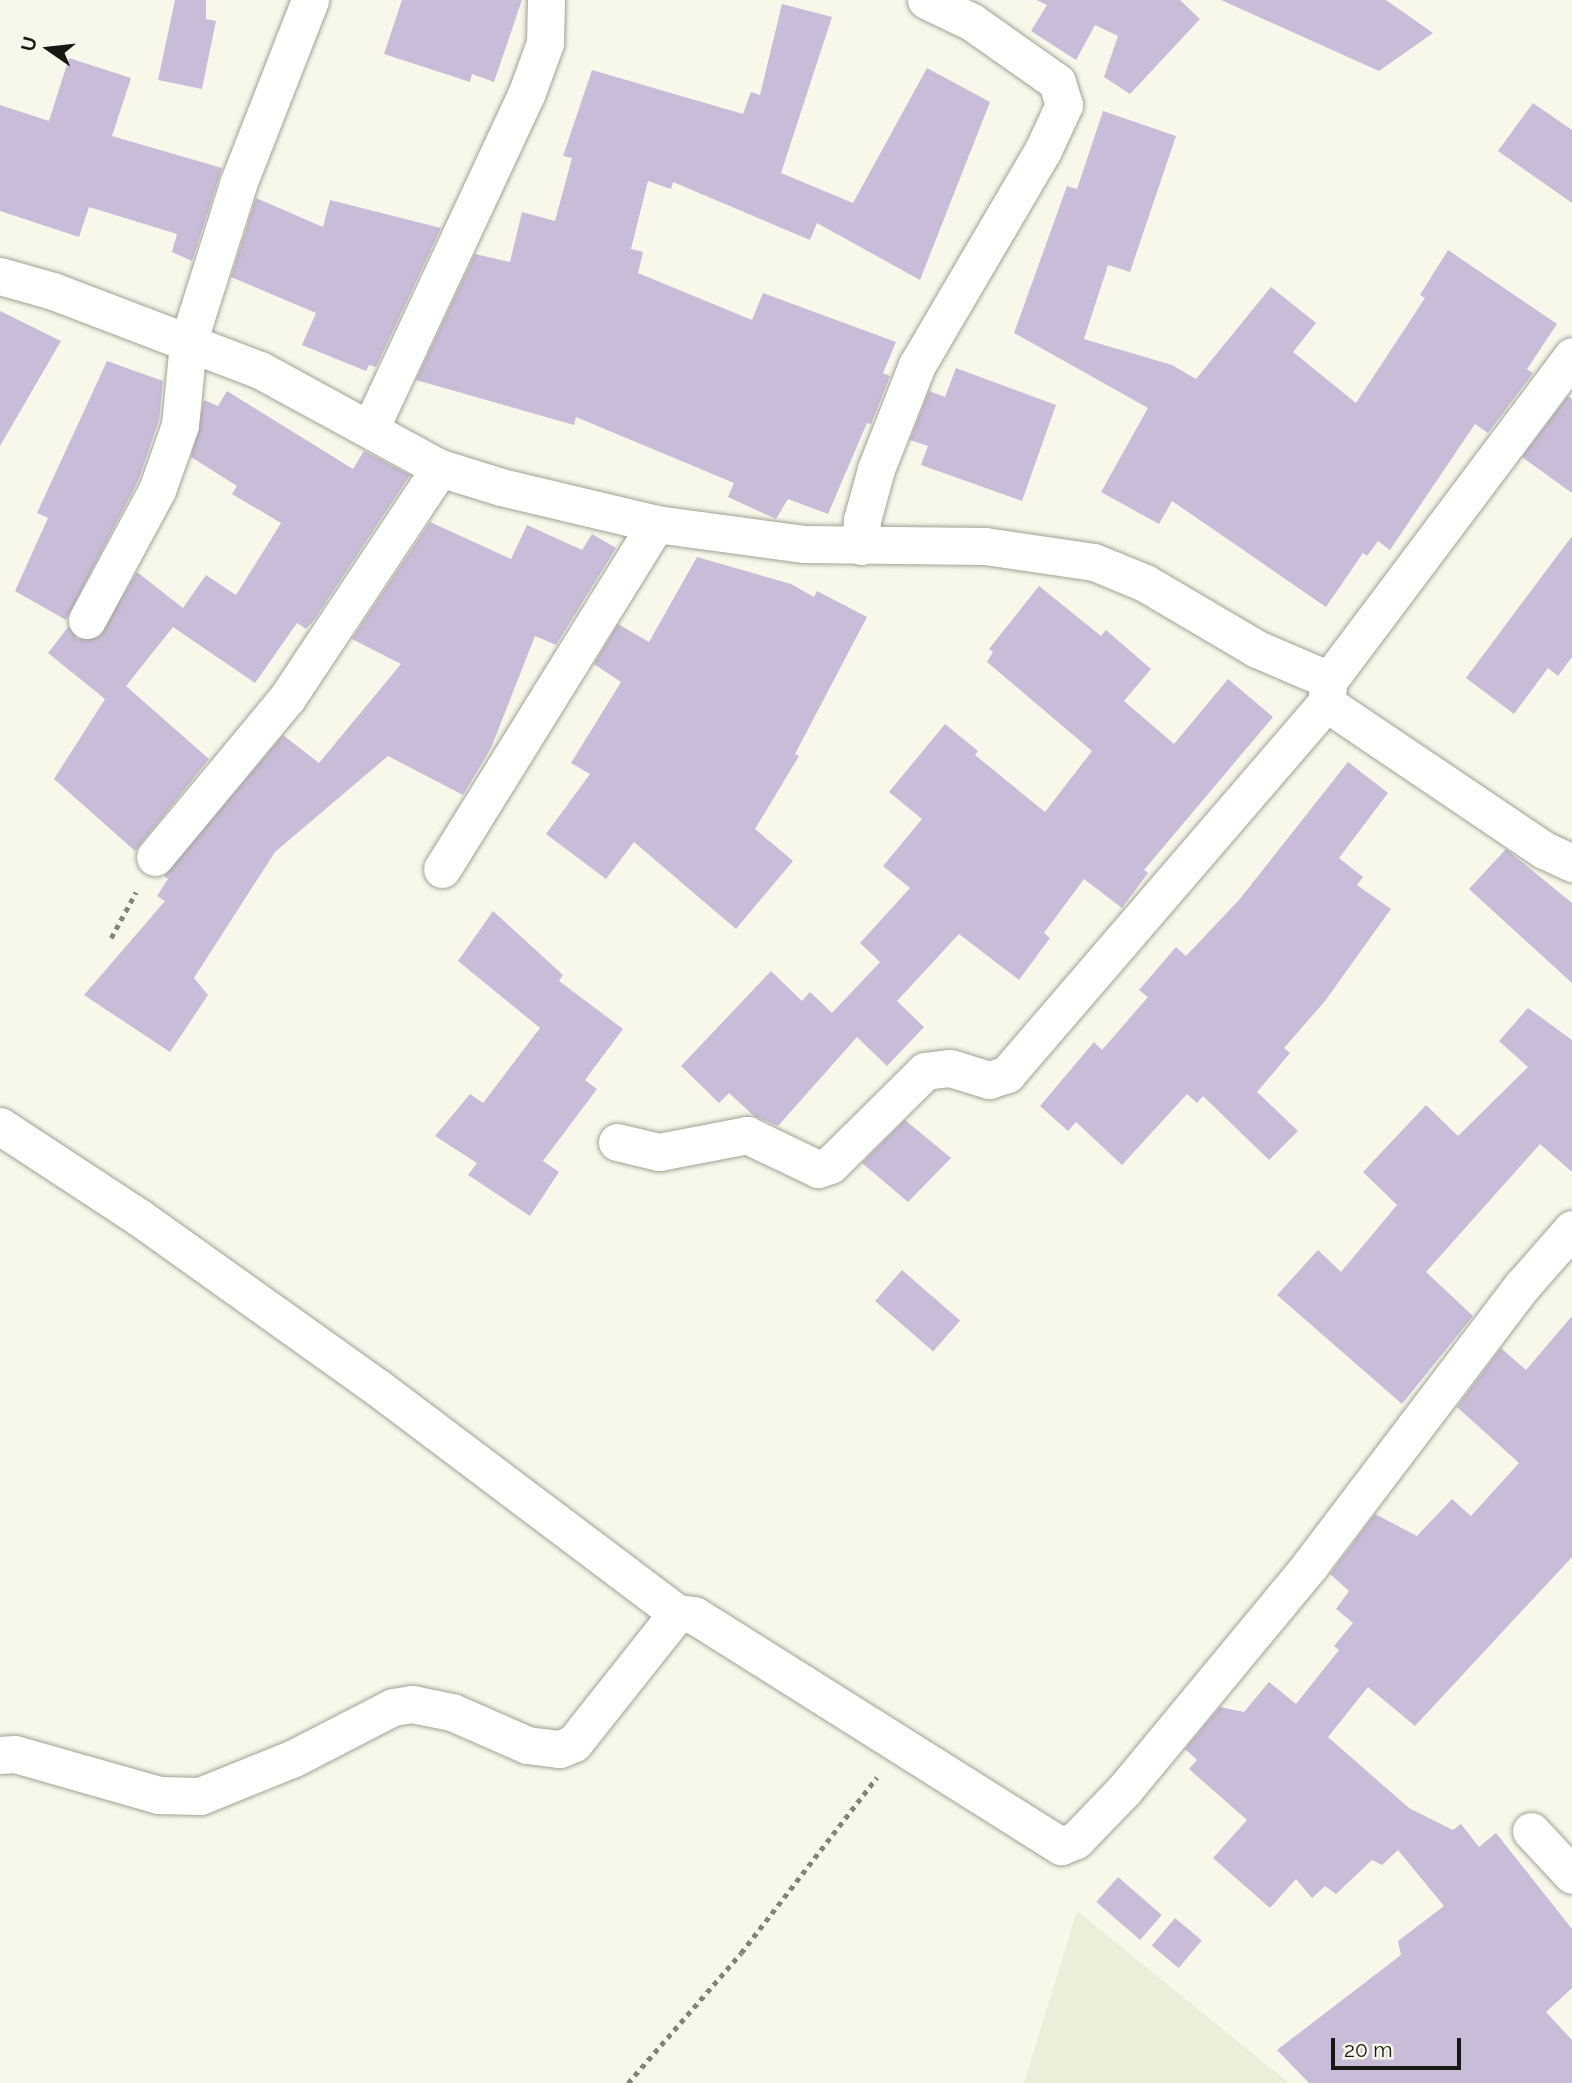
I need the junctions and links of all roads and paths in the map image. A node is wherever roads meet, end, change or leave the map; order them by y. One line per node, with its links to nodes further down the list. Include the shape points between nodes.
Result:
1 (310, 0): 6 (street, via 238,184)
2 (546, 0): 8 (street, via 544,43 526,95)
3 (926, 0): 4 (street)
4 (977, 11): 11 (street, via 1057,82 1064,105 1043,150 917,365 876,469 862,520)
5 (0, 276): 6 (street)
6 (188, 343): 8 (street, via 260,370); 12 (street, via 180,425 157,490)
7 (1572, 356): 13 (street)
8 (371, 427): 9 (street)
9 (440, 468): 10 (street, via 543,499); 14 (street, via 287,698)
10 (656, 524): 11 (street, via 803,544); 16 (street)
11 (861, 546): 13 (street, via 985,546 1094,562 1145,583)
12 (87, 620)
13 (1328, 691): 15 (street, via 1544,850); 19 (street, via 1007,1074 989,1080 950,1068 925,1071 830,1166 818,1169 747,1135 659,1152)
14 (155, 858): 17 (path)
15 (1572, 863)
16 (442, 869)
17 (111, 938)
18 (0, 1126): 21 (street, via 140,1218 366,1379)
19 (617, 1142)
20 (1572, 1229): 22 (street, via 1522,1286 1310,1565 1125,1789 1076,1840 1052,1844)
21 (677, 1613): 22 (street, via 694,1615); 23 (street, via 574,1743 560,1749 527,1745 452,1712 412,1704 393,1707 294,1758 200,1796 159,1795 15,1754)
22 (900, 1746): 26 (path, via 741,1953)
23 (0, 1755)
24 (1531, 1831): 25 (street)
25 (1572, 1875)
26 (628, 2083)

